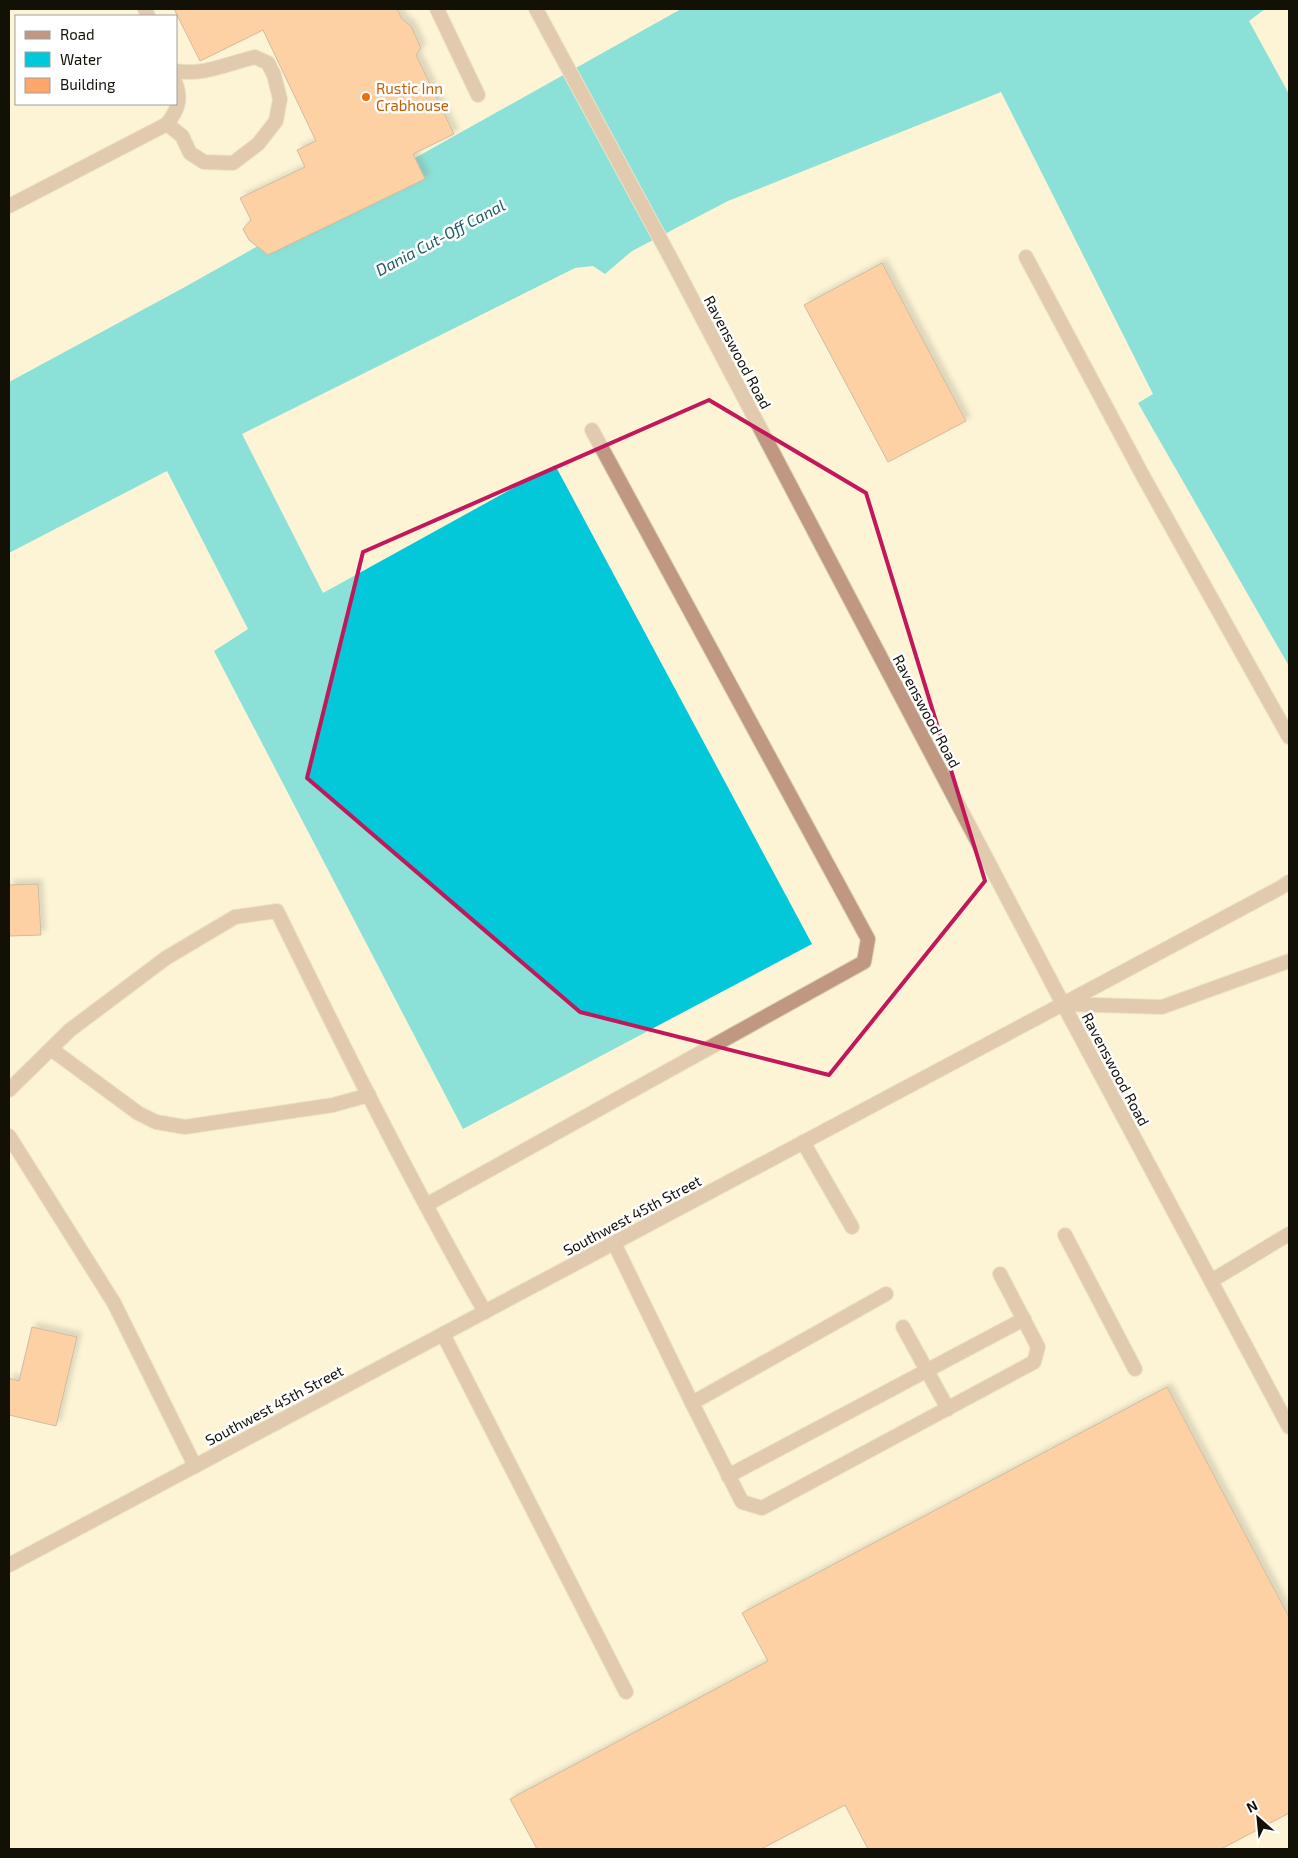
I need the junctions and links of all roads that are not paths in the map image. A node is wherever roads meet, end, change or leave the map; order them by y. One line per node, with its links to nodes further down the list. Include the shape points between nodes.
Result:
1 (437, 9): 5 (street)
2 (536, 9): 15 (street, Ravenswood Road)
3 (178, 71): 8 (street, via 200,73 254,57 268,63 280,99 276,121 258,144 233,163 204,162 190,153 182,136)
4 (178, 89): 6 (street)
5 (478, 95)
6 (178, 103)
7 (178, 105): 8 (street)
8 (167, 124): 9 (street)
9 (9, 206)
10 (1026, 257): 12 (street, via 1143,476)
11 (592, 430): 21 (street, via 868,939 864,962)
12 (1289, 736)
13 (1289, 882): 15 (street)
14 (1289, 961): 15 (street, Southwest 45th Street, via 1162,1007)
15 (1063, 1004): 20 (street, Southwest 45th Street); 27 (street, Ravenswood Road)
16 (51, 1049): 17 (street); 18 (street, via 138,1114 156,1122 185,1127 334,1105); 18 (street, via 70,1030 166,958 235,917 277,911)
17 (9, 1090)
18 (369, 1095): 21 (street)
19 (9, 1136): 39 (street, via 114,1303)
20 (803, 1142): 22 (street); 25 (street, Southwest 45th Street)
21 (426, 1205): 29 (street)
22 (852, 1227)
23 (1289, 1234): 27 (street)
24 (1065, 1235): 33 (street)
25 (614, 1243): 29 (street, Southwest 45th Street); 35 (street)
26 (1000, 1274): 30 (street)
27 (1211, 1281): 36 (street, Ravenswood Road)
28 (886, 1294): 35 (street)
29 (485, 1312): 32 (street, Southwest 45th Street)
30 (1024, 1319): 34 (street); 37 (street, via 1038,1347 1034,1362)
31 (903, 1327): 34 (street)
32 (443, 1334): 39 (street, Southwest 45th Street); 42 (street)
33 (1135, 1369)
34 (927, 1372): 37 (street); 40 (street)
35 (692, 1403): 40 (street)
36 (1285, 1407): 38 (street, Ravenswood Road)
37 (948, 1409): 40 (street, via 762,1508 742,1502)
38 (1289, 1427)
39 (195, 1466): 41 (street, Southwest 45th Street)
40 (728, 1476)
41 (9, 1565)
42 (626, 1692)

